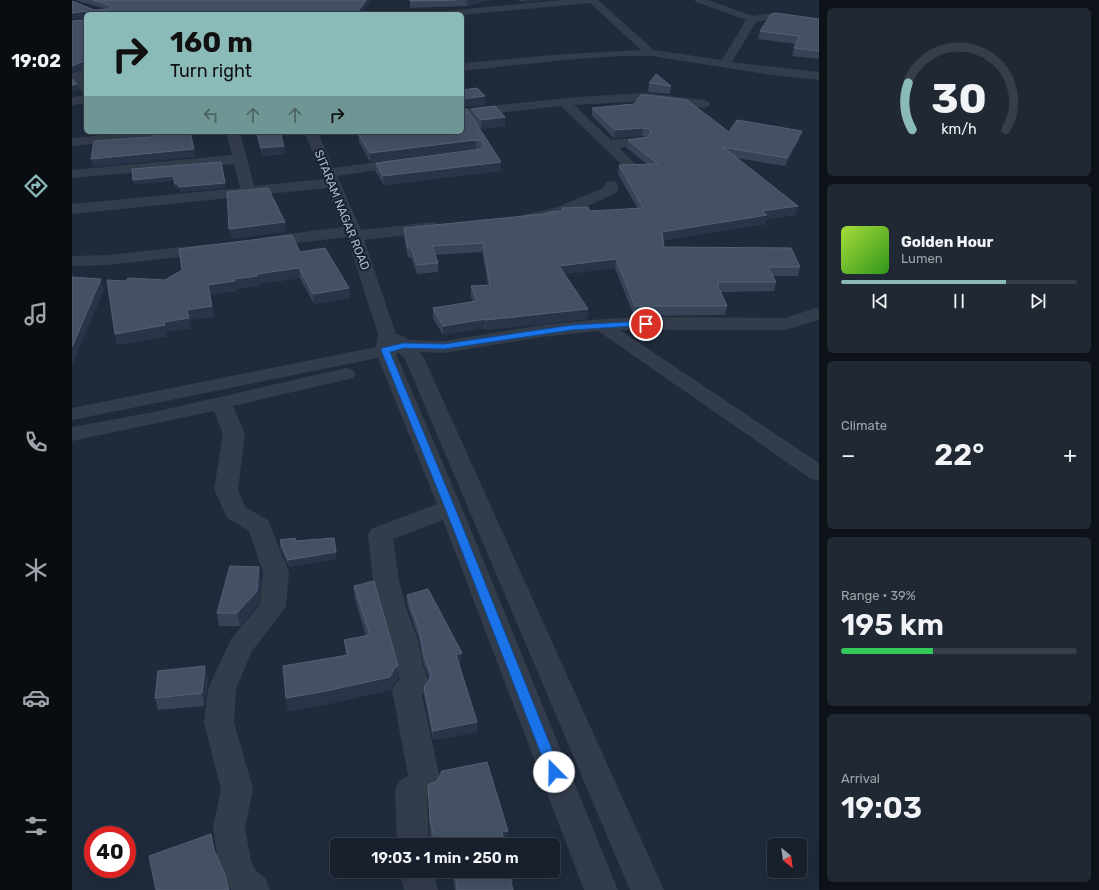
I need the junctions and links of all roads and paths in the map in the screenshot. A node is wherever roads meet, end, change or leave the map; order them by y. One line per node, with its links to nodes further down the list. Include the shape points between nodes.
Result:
1 (593, 0): 4 (street); 8 (street)
2 (699, 0): 6 (street)
3 (465, 4): 4 (street)
4 (476, 11): 5 (street)
5 (464, 12)
6 (752, 19): 7 (street, via 775,16); 9 (street)
7 (819, 22)
8 (651, 53): 9 (street); 10 (street)
9 (725, 64): 12 (street)
10 (464, 67)
11 (84, 73): 13 (street, via 73,76)
12 (819, 76)
13 (84, 87)
14 (84, 89): 15 (street)
15 (72, 92)
16 (84, 100): 17 (street)
17 (72, 101)
18 (565, 103): 19 (street, via 646,97); 20 (street); 26 (street)
19 (704, 104)
20 (464, 113)
21 (162, 134): 25 (street)
22 (234, 134): 27 (street)
23 (312, 134): 31 (street, SITARAM NAGAR ROAD)
24 (642, 141): 26 (street)
25 (72, 142)
26 (608, 145): 29 (street)
27 (240, 159): 30 (street); 33 (street)
28 (420, 160): 31 (street)
29 (632, 167)
30 (72, 174)
31 (330, 178): 33 (street); 37 (street, SITARAM NAGAR ROAD)
32 (611, 186): 35 (street, via 611,190 592,199 543,216)
33 (248, 192): 34 (street)
34 (72, 209)
35 (512, 219)
36 (449, 226): 37 (street)
37 (354, 233): 38 (street); 43 (street, SITARAM NAGAR ROAD)
38 (251, 244)
39 (228, 246): 40 (street, via 108,260)
40 (72, 261)
41 (819, 313): 42 (street, via 785,324)
42 (602, 325): 43 (street); 47 (street)
43 (396, 350): 44 (street); 45 (street); 48 (street); 54 (street)
44 (221, 403): 46 (street); 51 (street, via 234,434 226,489 235,512 259,526 276,572 273,607 241,646 222,689 219,722 237,789 229,828 235,862 244,882)
45 (72, 414)
46 (72, 434)
47 (819, 474)
48 (450, 508): 49 (street, via 380,535 386,580 416,685 406,690 425,783 411,790); 53 (street)
49 (414, 838)
50 (418, 878): 52 (street)
51 (253, 890)
52 (421, 890)
53 (601, 890)
54 (647, 890)

